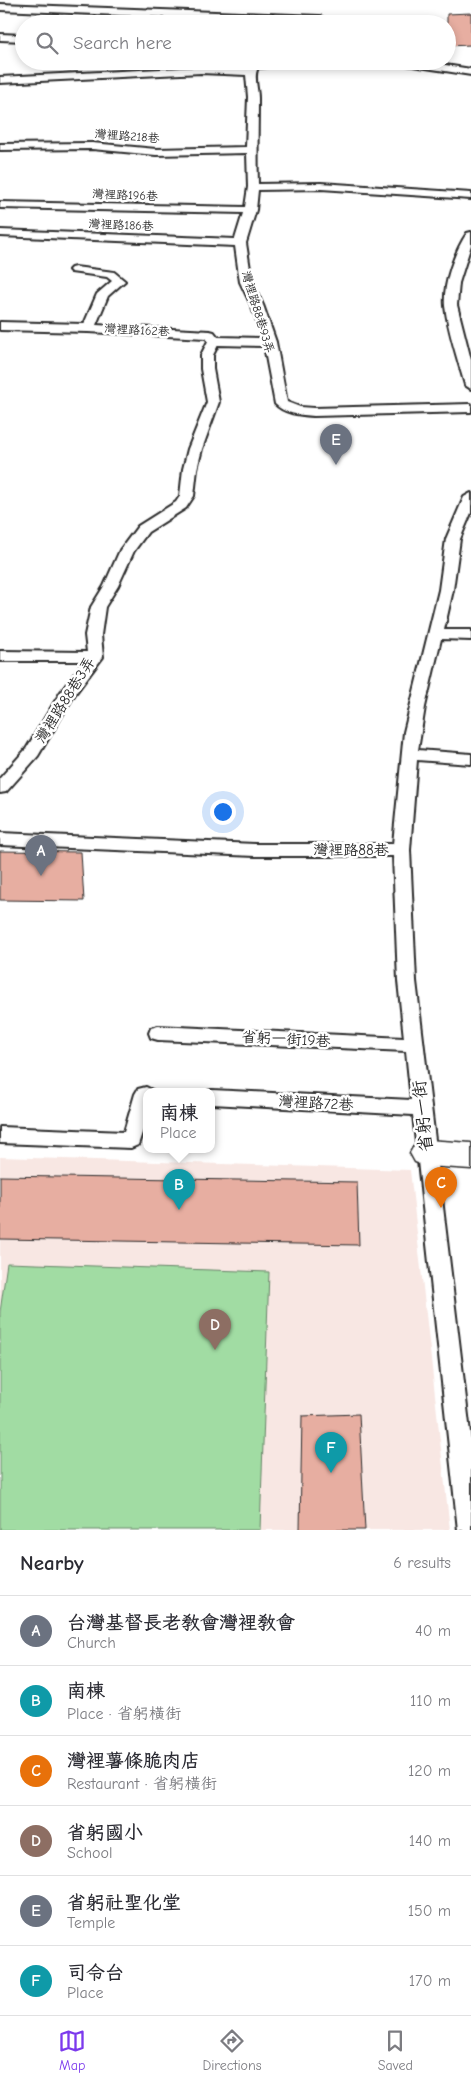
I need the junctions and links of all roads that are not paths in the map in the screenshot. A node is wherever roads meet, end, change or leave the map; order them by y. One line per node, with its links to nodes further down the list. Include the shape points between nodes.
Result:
1 (0, 7): 2 (lane)
2 (175, 14): 3 (lane)
3 (204, 15)
4 (0, 37): 5 (lane)
5 (15, 38)
6 (201, 70): 10 (lane)
7 (253, 70): 12 (lane, 灣裡路88巷93弄)
8 (456, 70): 9 (lane)
9 (471, 72)
10 (0, 80)
11 (0, 147): 12 (lane, 灣裡路218巷, via 92,146 156,152)
12 (252, 150): 13 (lane, 灣裡路88巷93弄)
13 (254, 187): 14 (lane, via 321,186); 16 (lane, 灣裡路88巷93弄)
14 (471, 196)
15 (0, 204): 16 (lane, 灣裡路196巷)
16 (250, 210): 19 (lane, 灣裡路88巷93弄)
17 (0, 233): 19 (lane, 灣裡路186巷)
18 (471, 235): 25 (lane, via 453,283 451,305)
19 (240, 243): 24 (lane, 灣裡路88巷93弄, via 246,282)
20 (75, 270): 22 (lane, via 110,274 119,281 103,294)
21 (0, 326): 22 (lane, 灣裡路162巷)
22 (88, 328): 23 (lane, 灣裡路162巷, via 210,335)
23 (214, 341): 24 (lane, 灣裡路162巷); 31 (lane, 灣裡路88巷3弄, via 207,355 206,370 213,402 195,449 187,496 182,505 142,529 127,550 98,607 93,635)
24 (270, 342): 26 (lane, 灣裡路88巷93弄, via 281,404 288,408 314,412)
25 (471, 385)
26 (471, 408)
27 (471, 497): 28 (lane, 灣裡路88巷, via 453,539 446,590)
28 (435, 634): 29 (lane); 32 (lane, 灣裡路88巷, via 412,732)
29 (471, 635)
30 (0, 656): 31 (lane)
31 (95, 657): 34 (lane, 灣裡路88巷3弄, via 68,693 32,752)
32 (411, 755): 33 (lane); 36 (lane, 灣裡路88巷)
33 (471, 759)
34 (0, 788)
35 (0, 839): 36 (lane, 灣裡路88巷, via 255,850)
36 (401, 850): 38 (lane, 省躬一街, via 407,982)
37 (158, 1033): 38 (lane, 省躬一街19巷)
38 (415, 1045): 41 (lane, 省躬一街)
39 (143, 1098): 42 (lane, via 131,1140)
40 (215, 1098): 41 (lane, 灣裡路72巷)
41 (421, 1108): 43 (lane, 省躬一街)
42 (0, 1135)
43 (426, 1153): 44 (street); 45 (lane, 省躬一街)
44 (471, 1156)
45 (470, 1530)

